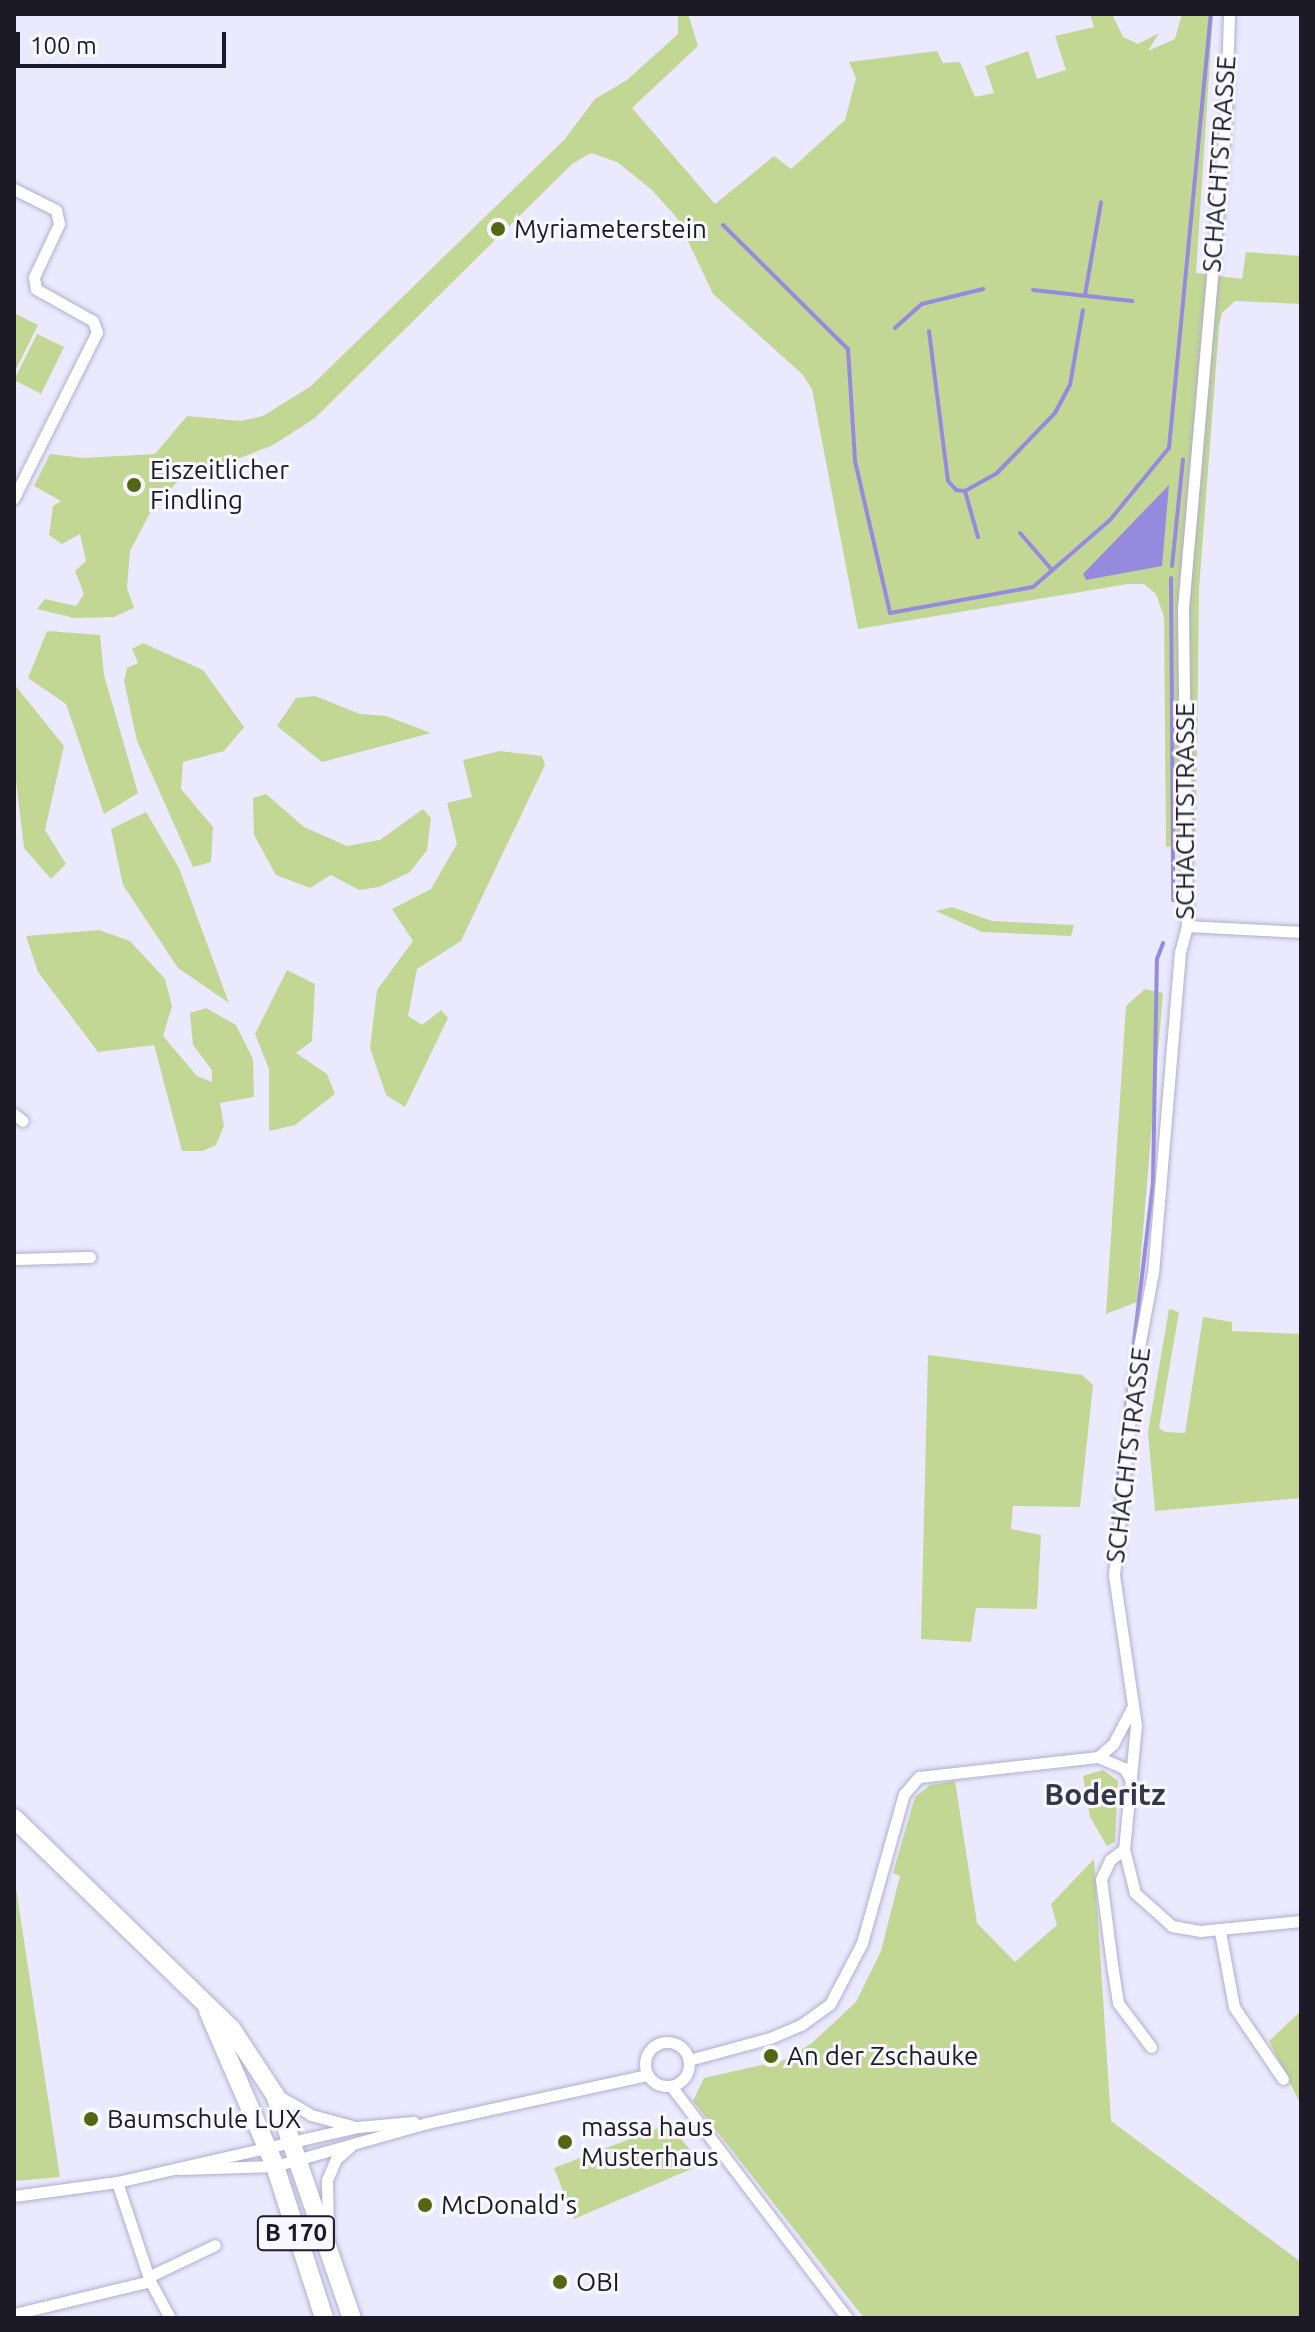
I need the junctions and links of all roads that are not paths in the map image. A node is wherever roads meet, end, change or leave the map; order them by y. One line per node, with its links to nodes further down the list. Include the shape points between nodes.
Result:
1 (1229, 14): 4 (street, SCHACHTSTRASSE, via 1226,117 1184,594)
2 (14, 189): 3 (street, via 56,210 59,224 34,277 36,289 93,321 97,332)
3 (14, 498)
4 (1187, 926): 5 (street); 8 (street, SCHACHTSTRASSE, via 1180,952 1153,1272 1135,1368 1114,1575)
5 (1301, 932)
6 (90, 1257): 7 (street)
7 (14, 1259)
8 (1132, 1707): 9 (street, via 1113,1744); 10 (street, SCHACHTSTRASSE, via 1137,1743)
9 (1098, 1757): 10 (street, via 1124,1768); 17 (street, via 929,1774 911,1784 862,1943 830,2004 770,2038)
10 (1131, 1780): 12 (street, SCHACHTSTRASSE)
11 (14, 1818): 15 (main road, B 170, via 132,1927)
12 (1124, 1849): 14 (street, via 1135,1893 1152,1913 1172,1926); 16 (street, via 1110,1860 1101,1879 1113,1971 1118,2003)
13 (1301, 1921): 14 (street)
14 (1220, 1932): 19 (street, via 1234,2007)
15 (206, 2006): 21 (main road, B 170, via 231,2028); 25 (main road, B 170)
16 (1151, 2047)
17 (689, 2060): 18 (street, via 674,2042 657,2043 645,2057); 20 (street, via 686,2076)
18 (647, 2075): 20 (street); 22 (street)
19 (1283, 2079)
20 (671, 2086): 38 (street)
21 (275, 2095): 23 (street, via 311,2115); 26 (main road, B 170)
22 (427, 2123): 23 (street); 24 (street)
23 (357, 2127): 26 (street)
24 (354, 2144): 26 (street); 31 (street, via 336,2159 327,2180)
25 (268, 2148): 26 (street); 27 (main road, B 170); 28 (street)
26 (296, 2149): 27 (street); 31 (main road, B 170)
27 (275, 2166): 28 (street); 36 (main road, B 170)
28 (179, 2169): 29 (street)
29 (117, 2182): 30 (street); 33 (street)
30 (14, 2196)
31 (328, 2242): 37 (main road, B 170)
32 (215, 2245): 33 (street)
33 (149, 2279): 34 (street); 35 (street)
34 (14, 2314)
35 (170, 2318)
36 (324, 2318)
37 (352, 2318)
38 (847, 2318)

